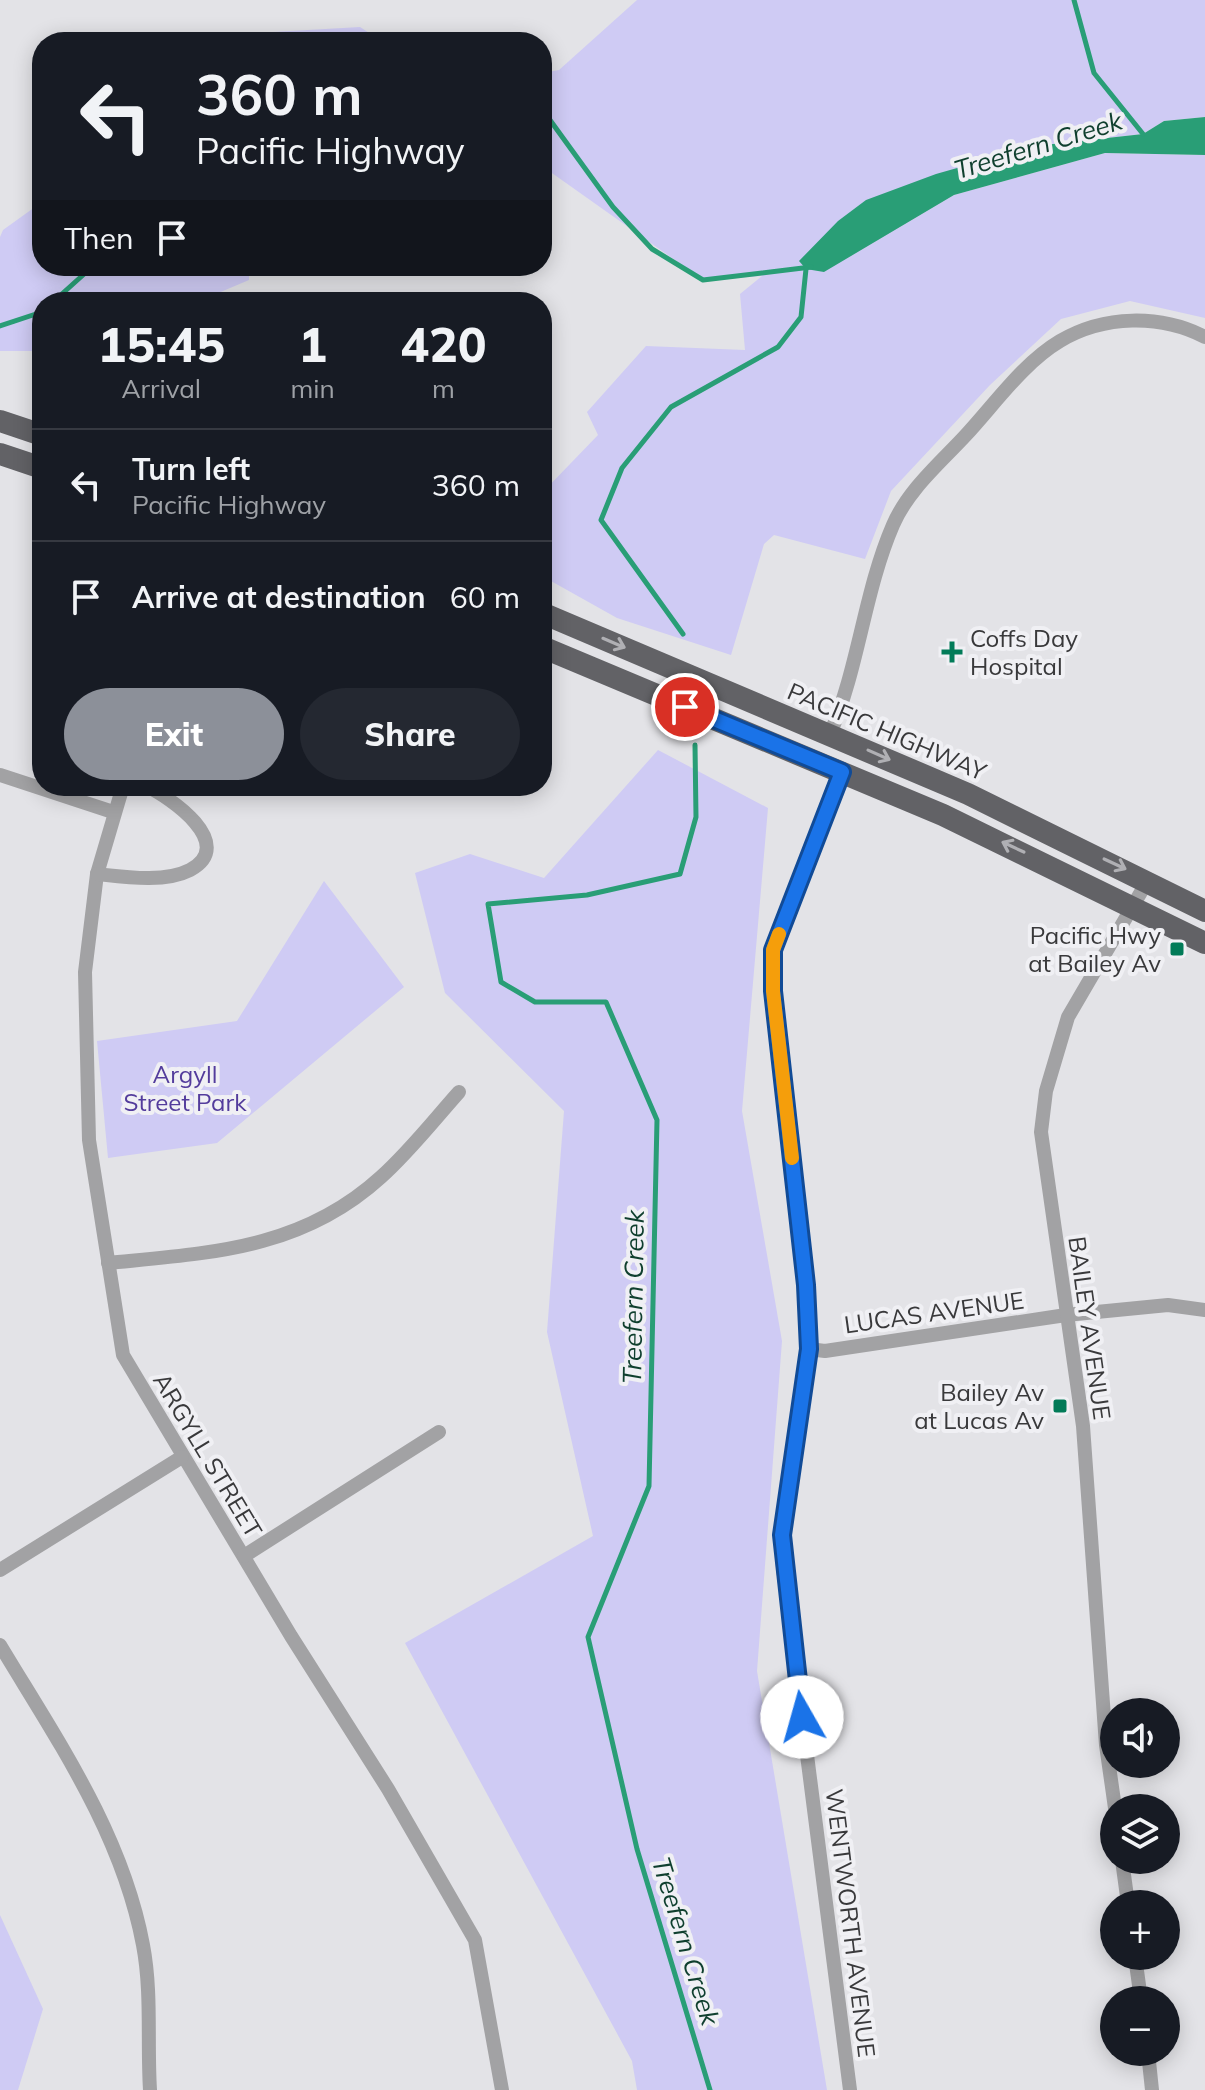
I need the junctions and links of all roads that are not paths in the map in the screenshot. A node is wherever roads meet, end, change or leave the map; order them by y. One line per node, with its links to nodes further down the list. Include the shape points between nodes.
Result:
1 (1205, 337): 8 (street, via 1183,326 1144,319 1099,325 1059,341 1031,365 917,487 894,521 843,705)
2 (0, 421): 3 (highway)
3 (32, 432)
4 (0, 454): 5 (highway)
5 (32, 465)
6 (552, 617): 8 (highway, PACIFIC HIGHWAY, one-way to 8)
7 (552, 651): 9 (highway)
8 (830, 734): 17 (highway, PACIFIC HIGHWAY, one-way to 17)
9 (842, 772): 18 (highway, one-way to 9); 25 (street, WENTWORTH AVENUE, via 773,950)
10 (0, 775): 11 (street)
11 (32, 785)
12 (64, 796): 15 (street)
13 (119, 796): 15 (street, ARGYLL STREET)
14 (160, 796): 16 (street, via 202,830 205,854 199,864 181,873 150,877)
15 (113, 812): 16 (street, ARGYLL STREET)
16 (97, 874): 22 (street, ARGYLL STREET, via 85,972 85,1043 89,1140)
17 (1148, 880): 18 (street, BAILEY AVENUE); 19 (highway, PACIFIC HIGHWAY)
18 (1134, 906): 20 (highway); 24 (street, BAILEY AVENUE, via 1068,1017 1046,1091 1044,1168)
19 (1205, 911)
20 (1205, 943)
21 (459, 1092): 22 (street, via 381,1177 312,1225 254,1245)
22 (108, 1263): 27 (street, ARGYLL STREET, via 123,1355)
23 (1205, 1310): 24 (street, LUCAS AVENUE, via 1168,1305)
24 (1066, 1315): 25 (street, LUCAS AVENUE, via 825,1351); 31 (street, BAILEY AVENUE, via 1083,1426)
25 (809, 1349): 35 (street, WENTWORTH AVENUE, via 787,1486 783,1568)
26 (439, 1432): 28 (street)
27 (182, 1457): 28 (street, ARGYLL STREET); 29 (street)
28 (244, 1556): 34 (street, ARGYLL STREET, via 475,1940)
29 (0, 1570)
30 (0, 1645): 33 (street, via 107,1829 127,1883 149,1996)
31 (1113, 1794)
32 (1149, 2066): 36 (street)
33 (150, 2090)
34 (502, 2090)
35 (850, 2090)
36 (1152, 2090)

